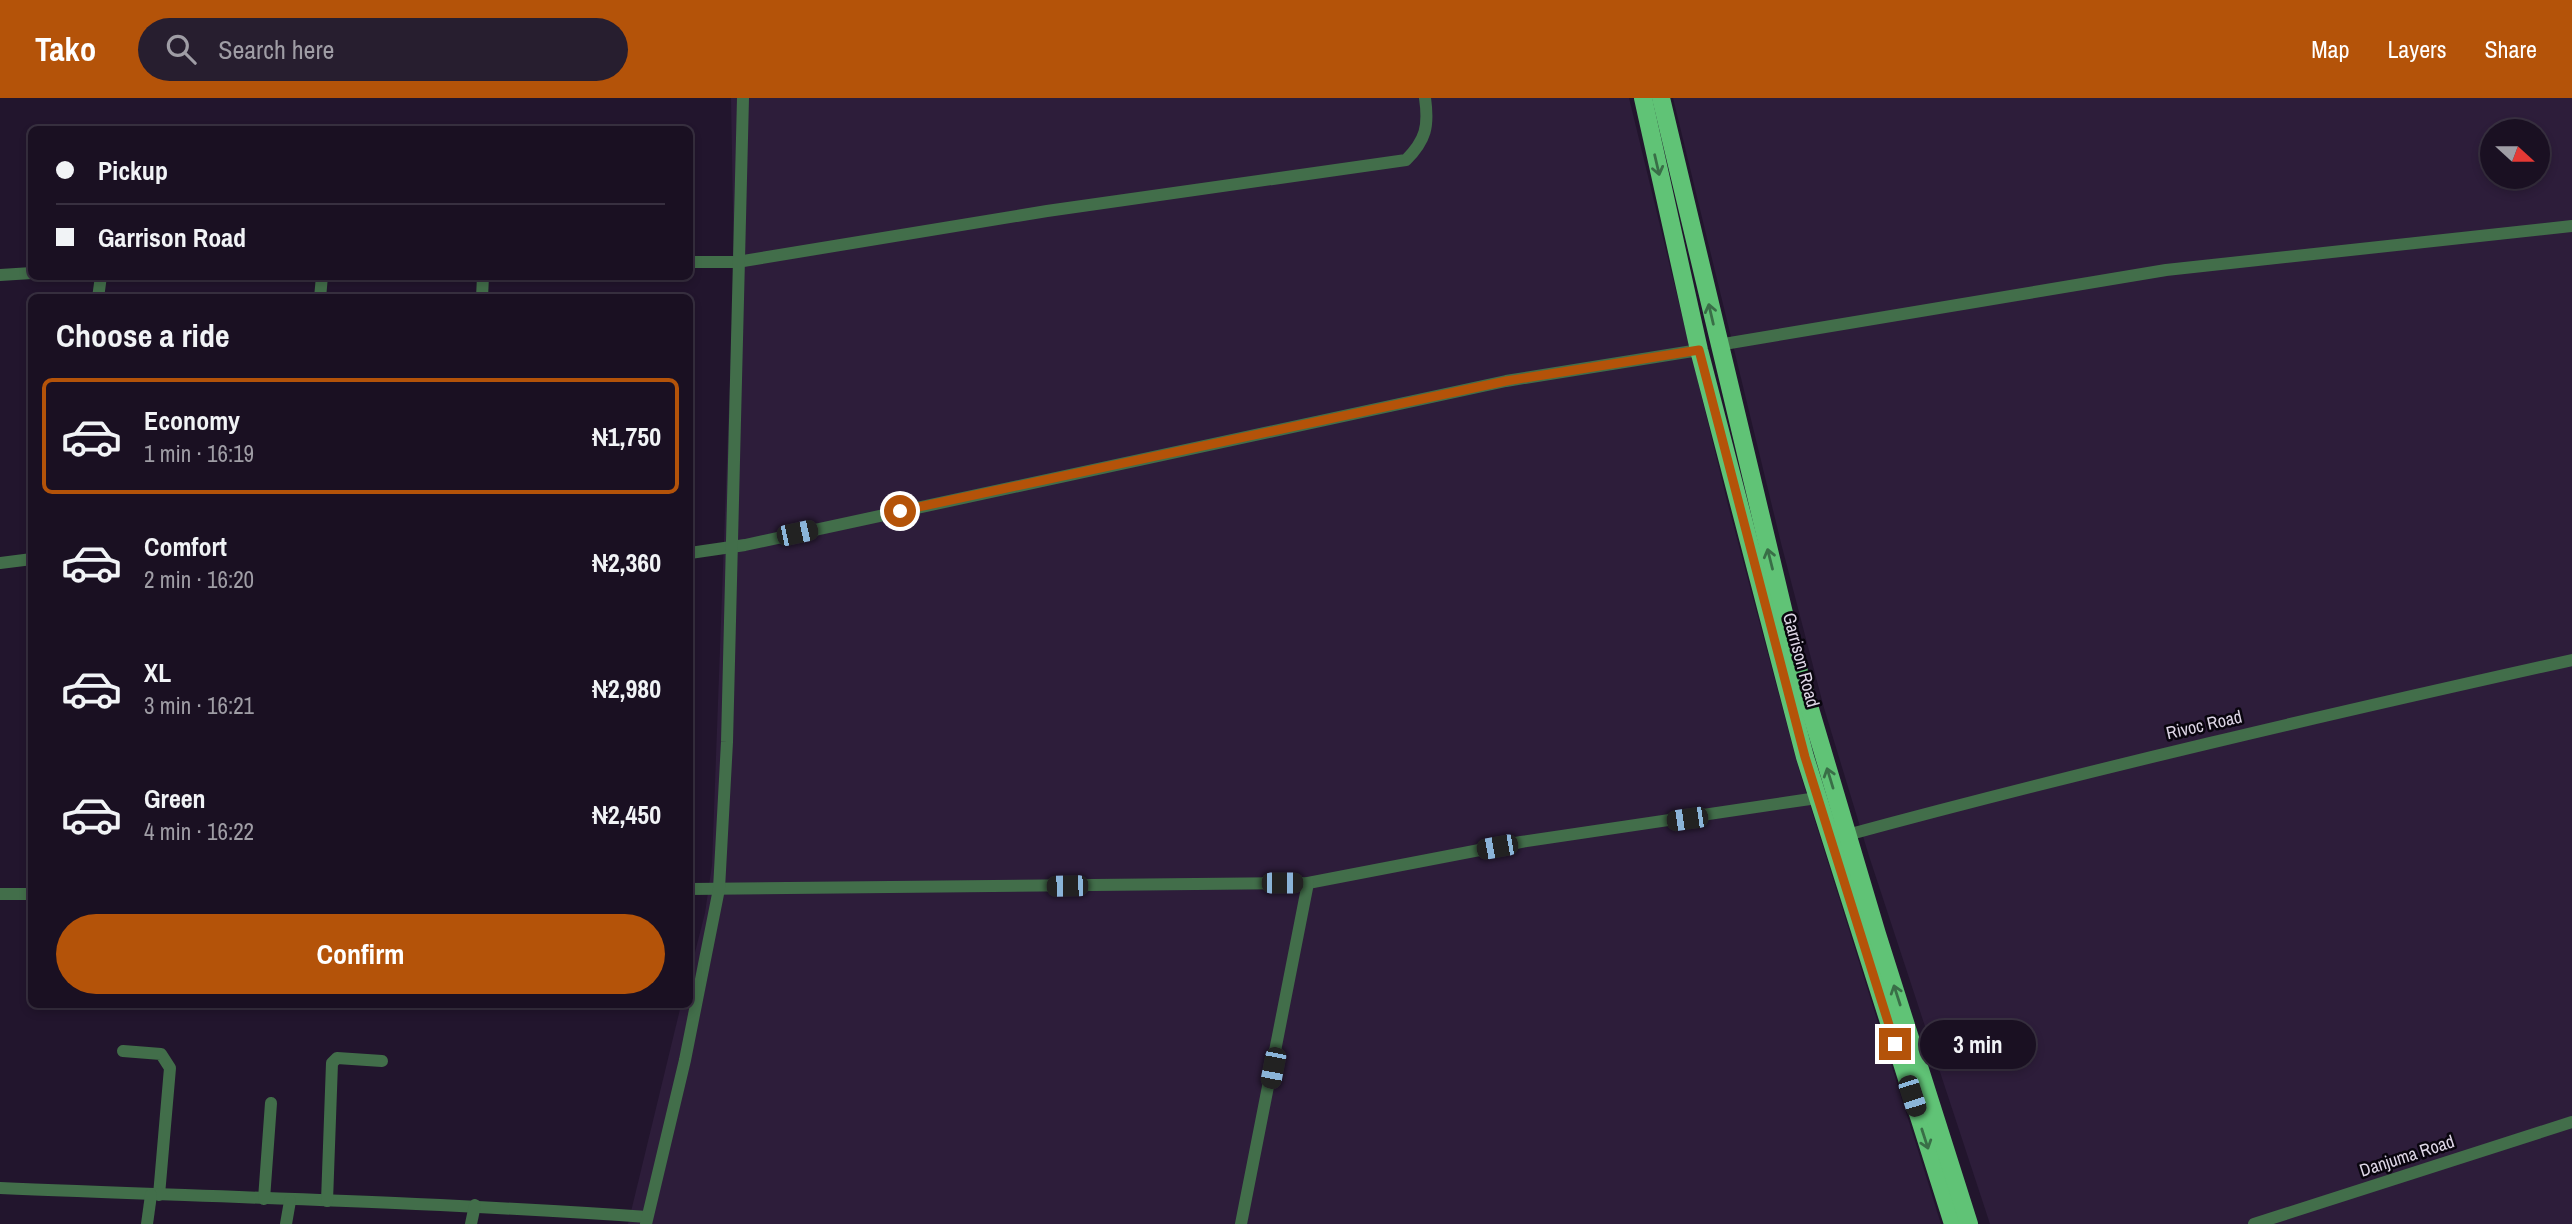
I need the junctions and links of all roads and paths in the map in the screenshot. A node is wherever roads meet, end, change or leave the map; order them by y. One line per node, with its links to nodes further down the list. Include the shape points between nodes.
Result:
1 (743, 98): 7 (street)
2 (1425, 98): 7 (street, via 1429,123 1421,145 1406,160 1040,212)
3 (1643, 98): 11 (main road, Garrison Road, one-way to 11)
4 (1661, 98): 10 (main road, Garrison Road, one-way to 4)
5 (2572, 226): 10 (street, via 2166,270)
6 (693, 262): 7 (street)
7 (737, 262): 12 (street)
8 (28, 273): 9 (street)
9 (0, 275)
10 (1718, 345): 18 (main road, Garrison Road, one-way to 10, via 1794,655)
11 (1699, 350): 12 (street, via 1506,381); 17 (main road, Garrison Road)
12 (731, 548): 13 (street); 21 (street)
13 (693, 553)
14 (28, 560): 15 (street)
15 (0, 563)
16 (2572, 660): 18 (street, Rivoc Road, via 2240,733)
17 (1817, 798): 19 (street, via 1521,842); 39 (main road, Garrison Road, one-way to 39)
18 (1847, 835): 40 (main road, Garrison Road, one-way to 18)
19 (1308, 883): 21 (street); 38 (street)
20 (693, 889): 21 (street)
21 (719, 890): 34 (street)
22 (0, 894): 23 (street)
23 (28, 894)
24 (123, 1051): 29 (street, via 161,1054 170,1068)
25 (382, 1061): 32 (street, via 337,1058 332,1063)
26 (271, 1103): 30 (street)
27 (2572, 1122): 41 (street, Danjuma Road)
28 (0, 1188): 29 (street)
29 (155, 1195): 30 (street); 35 (street)
30 (264, 1199): 31 (street)
31 (290, 1201): 32 (street); 36 (street)
32 (327, 1201): 33 (street)
33 (475, 1205): 34 (street); 37 (street)
34 (647, 1220)
35 (148, 1224)
36 (286, 1224)
37 (471, 1224)
38 (1241, 1224)
39 (1952, 1224)
40 (1969, 1224)
41 (2253, 1224)

